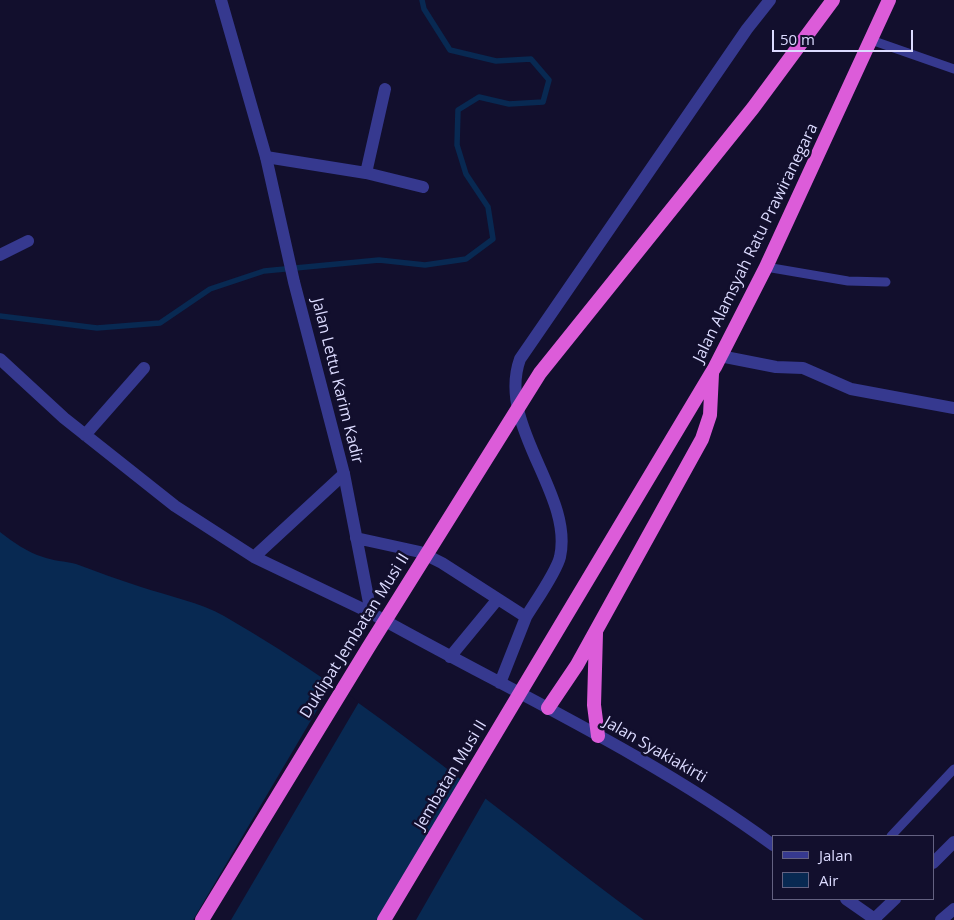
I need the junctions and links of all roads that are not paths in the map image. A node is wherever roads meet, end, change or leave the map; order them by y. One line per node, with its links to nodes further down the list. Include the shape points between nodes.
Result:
1 (221, 0): 8 (street, Jalan Lettu Karim Kadir)
2 (770, 0): 26 (street, via 520,359 515,384 523,427 556,511 562,545 559,560)
3 (832, 0): 41 (highway, Duklipat Jembatan Musi II, via 753,108 540,373)
4 (889, 0): 5 (highway, Jalan Alamsyah Ratu Prawiranegara)
5 (871, 40): 6 (lane); 13 (highway, Jalan Alamsyah Ratu Prawiranegara)
6 (954, 69)
7 (385, 89): 9 (street)
8 (266, 157): 9 (street); 21 (street, Jalan Lettu Karim Kadir, via 294,282)
9 (366, 173): 10 (street)
10 (423, 187)
11 (28, 241): 12 (street)
12 (0, 255)
13 (766, 267): 14 (lane, via 848,282); 15 (highway, Jalan Alamsyah Ratu Prawiranegara)
14 (886, 282)
15 (720, 356): 18 (highway, Jalan Alamsyah Ratu Prawiranegara); 19 (street, via 776,367 803,368 852,388)
16 (0, 359): 20 (street)
17 (144, 368): 20 (street)
18 (712, 373): 27 (highway, via 710,415 702,439); 28 (highway, Jalan Alamsyah Ratu Prawiranegara)
19 (954, 408)
20 (85, 435): 23 (street, via 176,506)
21 (344, 474): 22 (street, Jalan Lettu Karim Kadir); 23 (street)
22 (356, 538): 24 (street, via 420,552); 25 (street, Jalan Lettu Karim Kadir)
23 (254, 557): 25 (street)
24 (497, 600): 26 (street); 29 (street)
25 (371, 613): 29 (street)
26 (526, 617): 30 (street)
27 (596, 630): 31 (highway); 32 (highway, via 594,705)
28 (548, 648): 42 (highway, Jembatan Musi II)
29 (450, 657): 30 (street)
30 (500, 683): 31 (street, Jalan Syakiakirti)
31 (548, 708): 32 (street, Jalan Syakiakirti)
32 (598, 736): 36 (street, Jalan Syakiakirti, via 721,807)
33 (954, 769): 34 (lane)
34 (892, 835)
35 (954, 842): 37 (street)
36 (772, 844)
37 (934, 862)
38 (847, 900): 43 (street)
39 (894, 900): 43 (street)
40 (954, 909): 44 (street)
41 (202, 920)
42 (384, 920)
43 (875, 920)
44 (941, 920)

